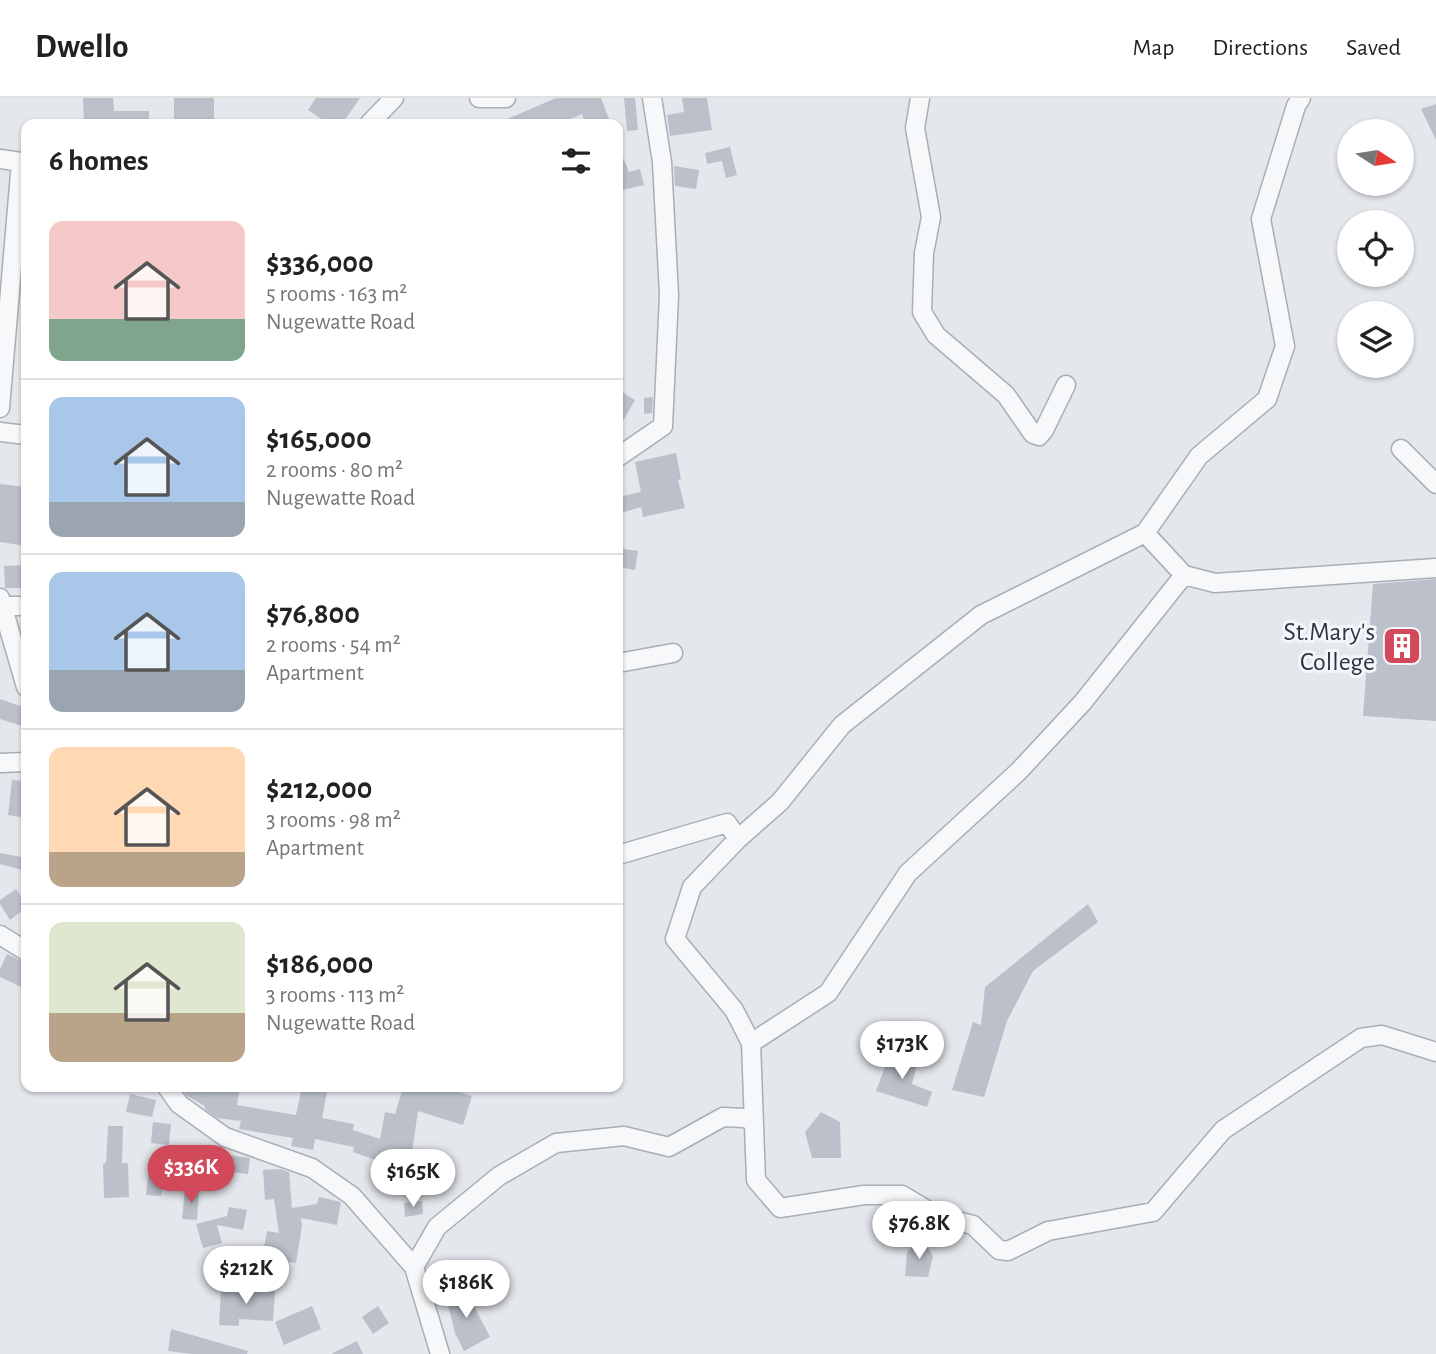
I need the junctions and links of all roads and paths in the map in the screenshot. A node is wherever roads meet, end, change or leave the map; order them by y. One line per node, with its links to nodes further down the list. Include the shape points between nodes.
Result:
1 (394, 98): 7 (street)
2 (479, 98): 3 (street)
3 (506, 98)
4 (652, 98): 16 (street, via 662,162 670,295 663,426)
5 (920, 98): 11 (street, via 915,128 932,217 922,312 936,335 1006,395 1033,434 1039,436 1045,430)
6 (1301, 98): 18 (street, via 1261,219 1285,346 1267,399 1199,456)
7 (374, 119)
8 (0, 159): 9 (street)
9 (21, 162)
10 (21, 194): 12 (street)
11 (1066, 385)
12 (0, 408)
13 (0, 432): 14 (street)
14 (21, 434)
15 (1401, 450): 17 (street)
16 (623, 454)
17 (1436, 484)
18 (1145, 533): 20 (street); 28 (street, via 981,615 842,725 780,802)
19 (1436, 568): 20 (street, via 1215,583)
20 (1184, 575): 32 (street, via 1083,702 1018,772 908,873 828,993)
21 (1, 602): 22 (street); 25 (street)
22 (21, 605)
23 (673, 653): 24 (street)
24 (623, 662)
25 (21, 670)
26 (21, 762): 27 (street)
27 (0, 763)
28 (738, 839): 29 (street, via 727,823); 32 (street, via 692,887 675,939 734,1010)
29 (623, 854)
30 (0, 935): 31 (street)
31 (21, 948)
32 (751, 1044): 35 (street)
33 (1436, 1052): 35 (street, via 1382,1035 1362,1038 1223,1130 1153,1212 1048,1231 1008,1251 999,1250 973,1225 937,1216 902,1195 864,1195 780,1208 756,1180)
34 (171, 1092): 36 (street, via 179,1104 225,1137 312,1168 352,1196)
35 (748, 1119): 36 (street, via 723,1117 669,1147 624,1136 556,1143 499,1176 437,1227)
36 (414, 1267): 37 (street)
37 (440, 1354)

